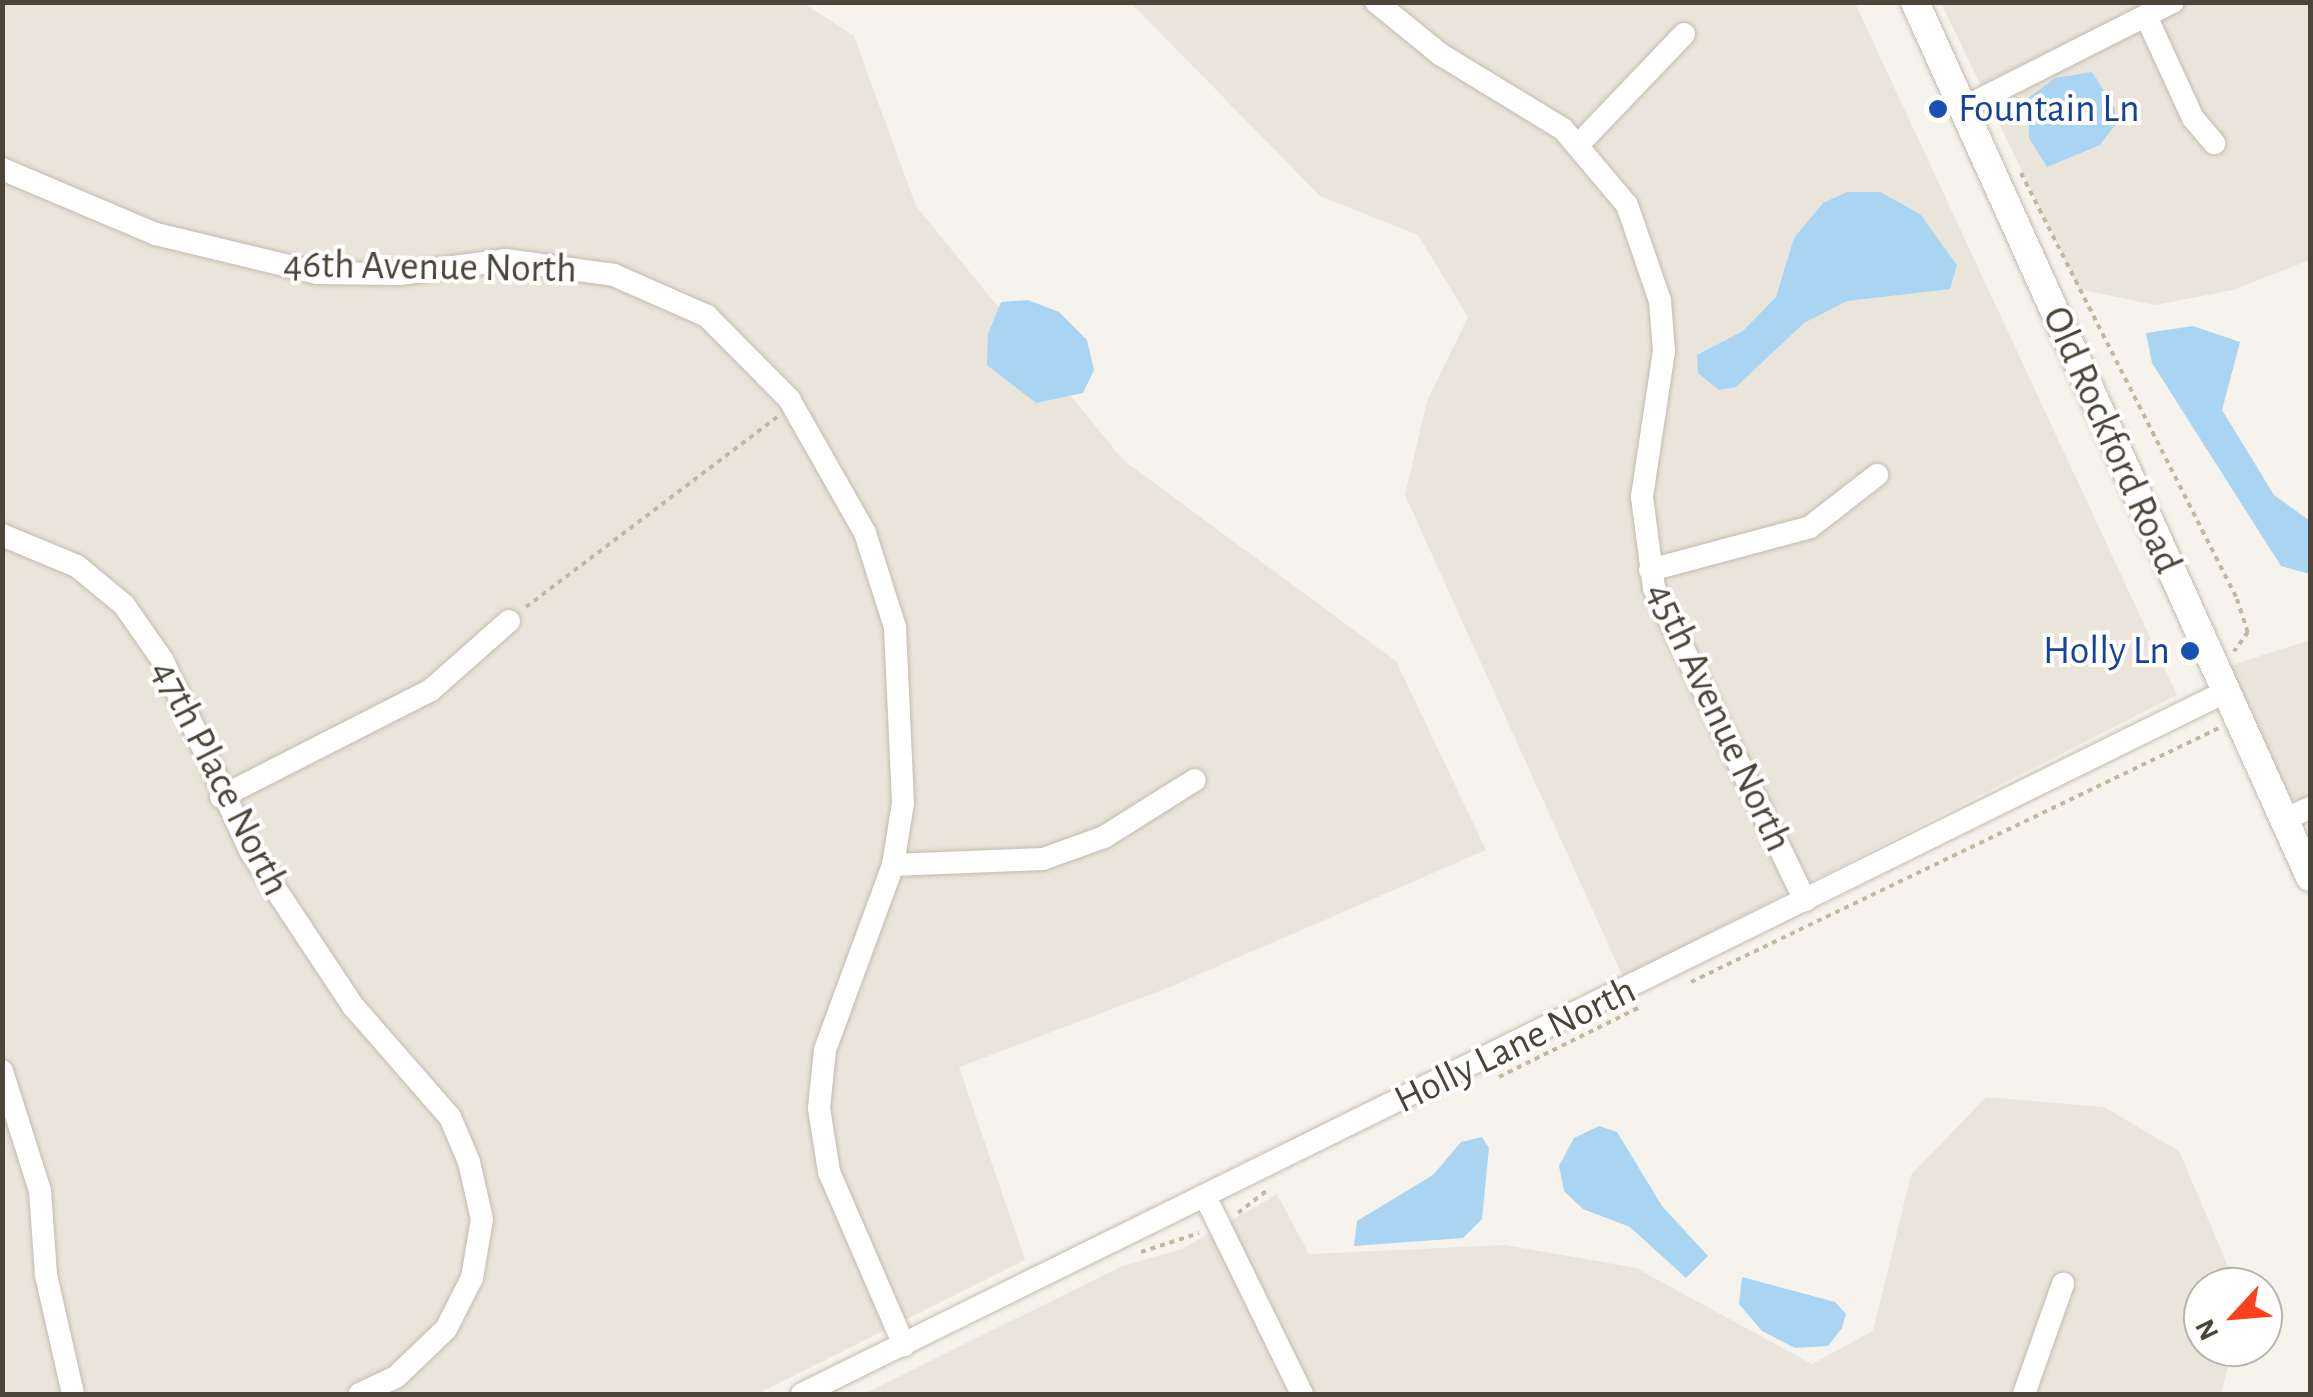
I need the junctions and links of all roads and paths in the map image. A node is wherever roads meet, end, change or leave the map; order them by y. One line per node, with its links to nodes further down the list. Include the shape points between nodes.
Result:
1 (1376, 2): 8 (street, 45th Avenue North)
2 (1915, 2): 6 (street, Old Rockford Road)
3 (2173, 2): 4 (street)
4 (2146, 16): 6 (street); 7 (street, via 2193,118)
5 (1684, 34): 8 (street)
6 (1963, 108): 17 (street, Old Rockford Road)
7 (2214, 143)
8 (1579, 144): 14 (street, 45th Avenue North, via 1627,206 1660,301 1664,351 1642,497)
9 (2018, 168): 16 (path, via 2237,599 2248,632)
10 (2, 169): 11 (street, 46th Avenue North, via 156,234 317,272 399,274 505,260 614,276 707,316)
11 (793, 405): 15 (path); 23 (street, 46th Avenue North, via 865,533 895,627 904,785)
12 (1877, 475): 14 (street, via 1810,526)
13 (2, 536): 20 (street, 47th Place North, via 77,566 124,605 163,661)
14 (1650, 570): 25 (street, 45th Avenue North, via 1670,630)
15 (510, 621): 20 (street, via 431,690)
16 (2232, 661)
17 (2225, 692): 18 (street, Old Rockford Road); 25 (street, Holly Lane North)
18 (2237, 718): 22 (street, Old Rockford Road); 26 (path)
19 (1195, 780): 23 (street, via 1104,837 1043,859)
20 (221, 797): 37 (street, 47th Place North, via 312,950 450,1117 482,1219 472,1278 446,1329 396,1377)
21 (2310, 808): 22 (street)
22 (2283, 820): 24 (street, Old Rockford Road)
23 (893, 865): 35 (street, 46th Avenue North, via 825,1050 819,1108 834,1187)
24 (2310, 877)
25 (1805, 900): 31 (street, Holly Lane North)
26 (1686, 984)
27 (1652, 1001): 29 (path)
28 (2, 1071): 36 (street, via 40,1191 46,1275)
29 (1486, 1082)
30 (1282, 1183): 32 (path)
31 (1206, 1198): 32 (street); 35 (street, Holly Lane North)
32 (1217, 1224): 33 (path); 39 (street)
33 (1137, 1254)
34 (2064, 1284): 40 (street)
35 (904, 1344): 38 (street, Holly Lane North)
36 (72, 1394)
37 (360, 1394)
38 (802, 1394)
39 (1302, 1394)
40 (2024, 1394)

